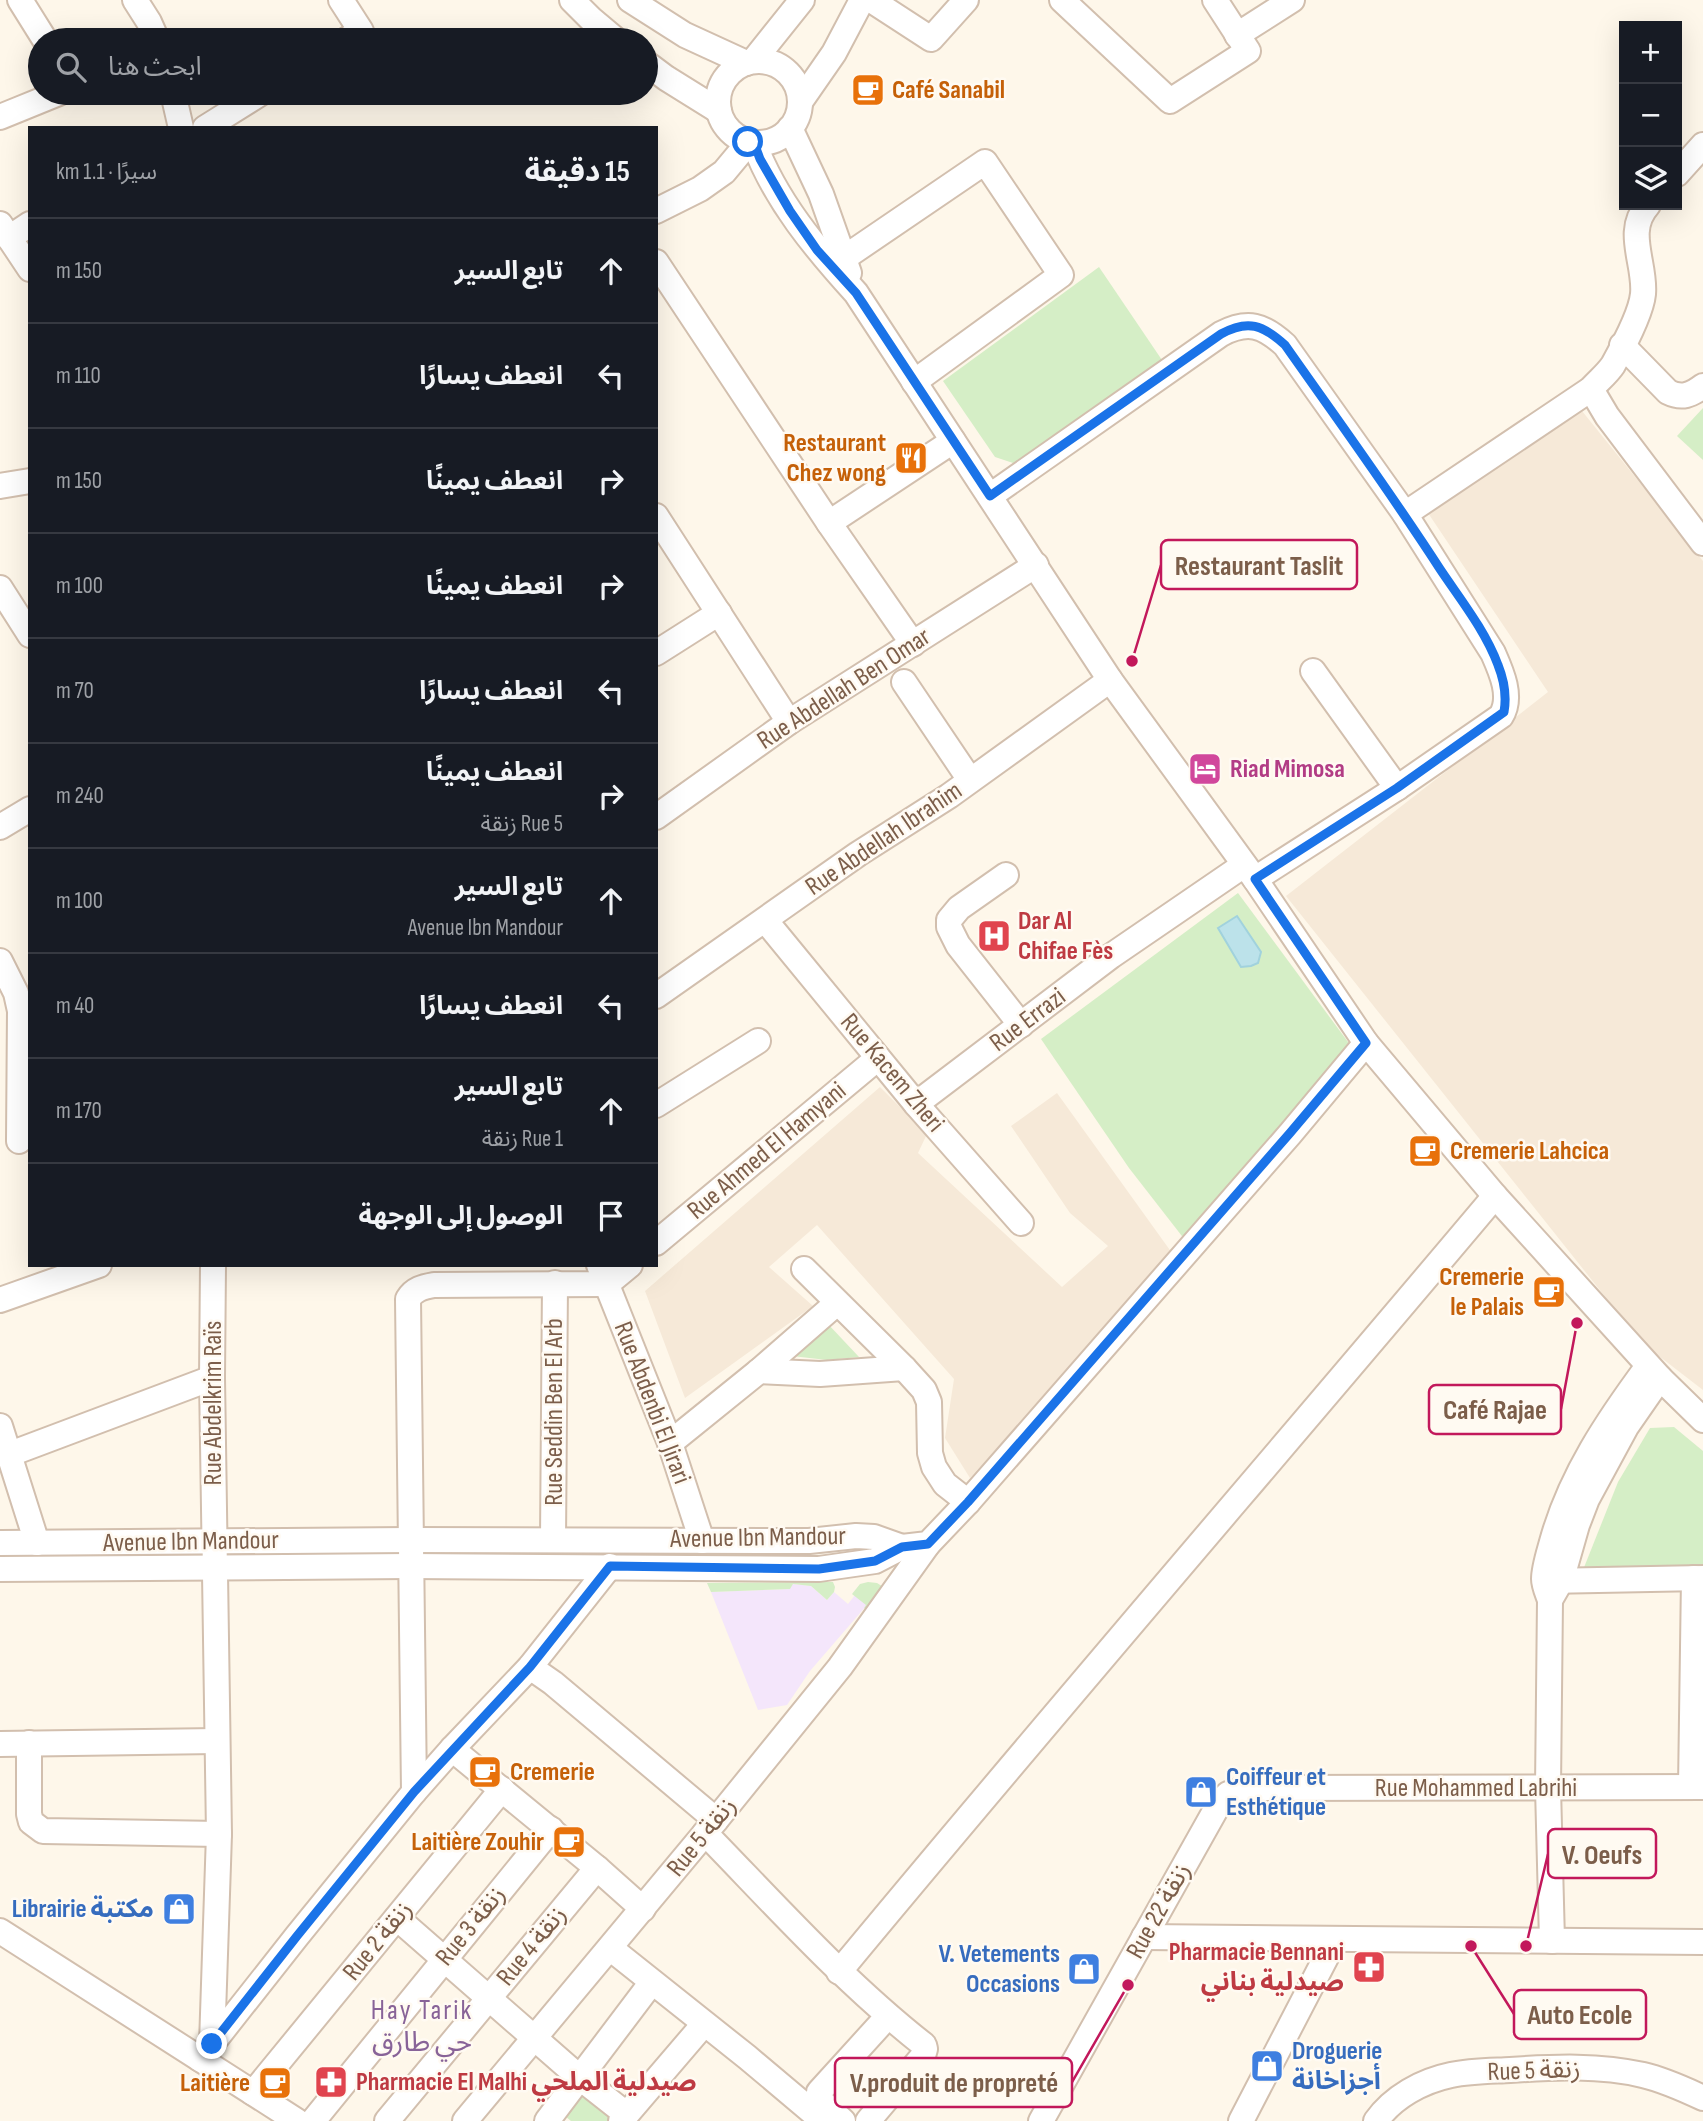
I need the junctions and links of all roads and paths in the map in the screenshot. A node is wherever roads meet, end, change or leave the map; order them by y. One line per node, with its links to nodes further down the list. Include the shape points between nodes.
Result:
1 (11, 0): 14 (street)
2 (20, 0): 15 (street)
3 (135, 0): 16 (street)
4 (341, 0): 17 (street)
5 (572, 0): 18 (street)
6 (629, 0): 20 (street, via 685,35)
7 (802, 0): 20 (street)
8 (862, 0): 22 (street, via 834,53)
9 (871, 0): 10 (street, via 931,39)
10 (966, 0)
11 (1062, 0): 19 (street, via 1170,101 1248,51)
12 (1215, 0): 19 (street)
13 (1292, 0): 19 (street)
14 (0, 8)
15 (38, 28)
16 (152, 28)
17 (359, 28)
18 (602, 28)
19 (1237, 34)
20 (750, 62): 22 (street, via 783,69 795,83); 26 (street, via 737,67 723,82)
21 (658, 72): 26 (street)
22 (800, 102): 30 (street)
23 (30, 105): 27 (street)
24 (175, 105): 28 (street)
25 (242, 105): 29 (street)
26 (719, 111): 31 (street, via 735,136)
27 (0, 117)
28 (179, 126)
29 (208, 126)
30 (790, 128): 31 (street, via 768,142); 38 (street)
31 (751, 142): 34 (street, via 712,181); 41 (street, via 817,250)
32 (1703, 145): 33 (street)
33 (1682, 168)
34 (658, 210)
35 (1645, 210): 42 (street, via 1636,236 1643,278 1640,310)
36 (28, 225): 37 (street)
37 (4, 231): 40 (street)
38 (844, 258): 41 (street); 43 (street, via 985,162 1060,275)
39 (658, 265): 52 (street)
40 (28, 266)
41 (856, 293): 43 (street)
42 (1622, 345): 44 (street, via 1668,392 1689,395); 45 (street, via 1612,366)
43 (914, 382): 46 (street)
44 (1703, 386)
45 (1591, 389): 50 (street); 53 (street)
46 (953, 441): 49 (street); 52 (street)
47 (28, 481): 48 (street)
48 (0, 486)
49 (990, 496): 50 (street, Rue Errazi, via 1221,334 1233,327 1250,326 1272,333 1285,345); 54 (street)
50 (1405, 514): 65 (street, Rue Errazi, via 1488,644 1506,702 1501,716)
51 (658, 519): 56 (street)
52 (829, 523): 58 (street)
53 (1703, 543)
54 (1036, 565): 58 (street, Rue Abdellah Ben Omar); 61 (street)
55 (0, 588): 57 (street)
56 (719, 613): 59 (street); 63 (street)
57 (16, 629)
58 (913, 645): 63 (street, Rue Abdellah Ben Omar)
59 (658, 652)
60 (1313, 671): 65 (street)
61 (1110, 680): 64 (street, Rue Abdellah Ibrahim); 69 (street)
62 (904, 681): 64 (street)
63 (789, 722): 67 (street, Rue Abdellah Ben Omar)
64 (970, 780): 71 (street, Rue Abdellah Ibrahim)
65 (1397, 788): 69 (street, Rue Errazi)
66 (28, 810): 68 (street)
67 (658, 816)
68 (0, 827)
69 (1250, 872): 75 (street, Rue Errazi, via 1111,956); 78 (street)
70 (1006, 875): 75 (street, via 959,908 949,927)
71 (765, 920): 73 (street, Rue Abdellah Ibrahim); 79 (street, Rue Kacem Zheri)
72 (0, 961): 74 (street)
73 (658, 995)
74 (25, 1009): 76 (street); 82 (street)
75 (1021, 1025): 81 (street, Rue Errazi)
76 (0, 1029)
77 (758, 1041): 80 (street)
78 (1366, 1043): 83 (street); 102 (street, Rue 5 زنقة)
79 (878, 1058): 81 (street, Rue Kacem Zheri); 85 (street, Rue Ahmed El Hamyani)
80 (658, 1104)
81 (916, 1104): 84 (street, Rue Kacem Zheri)
82 (16, 1142)
83 (1495, 1196): 96 (street); 140 (street)
84 (1021, 1223)
85 (658, 1241)
86 (93, 1267): 92 (street)
87 (213, 1267): 97 (street, Rue Abdelkrim Raïs)
88 (625, 1267): 90 (street)
89 (804, 1269): 93 (street)
90 (603, 1275): 91 (street); 100 (street, Rue Abdenbi El Jirari)
91 (555, 1283): 103 (street, via 434,1285 420,1288 408,1299); 104 (street, Rue Seddin Ben El Arb)
92 (0, 1300)
93 (837, 1303): 94 (street); 95 (street)
94 (904, 1368): 95 (street, via 820,1374); 102 (street, via 929,1402 934,1467 945,1484)
95 (759, 1371): 100 (street)
96 (1654, 1372): 98 (street); 116 (street, via 1587,1499)
97 (212, 1378): 101 (street); 105 (street, Rue Abdelkrim Raïs)
98 (1703, 1420)
99 (0, 1426): 101 (street)
100 (670, 1443): 106 (street, Rue Abdenbi El Jirari)
101 (10, 1454): 107 (street)
102 (968, 1502): 109 (street, Rue 5 زنقة)
103 (409, 1540): 104 (street, Avenue Ibn Mandour); 105 (street, Avenue Ibn Mandour); 111 (street)
104 (553, 1540): 106 (street, Avenue Ibn Mandour)
105 (214, 1541): 107 (street, Avenue Ibn Mandour); 113 (street, Rue Abdelkrim Raïs)
106 (702, 1541): 110 (street, Avenue Ibn Mandour, via 874,1536)
107 (37, 1543): 108 (street, Avenue Ibn Mandour)
108 (0, 1544)
109 (928, 1544): 110 (street); 127 (street, Rue 5 زنقة, via 840,1667)
110 (902, 1547): 112 (street, Avenue Ibn Mandour, via 875,1561 819,1569)
111 (410, 1566): 112 (street, Avenue Ibn Mandour); 113 (street, Avenue Ibn Mandour); 126 (street)
112 (610, 1566): 117 (street)
113 (215, 1568): 114 (street, Avenue Ibn Mandour); 118 (street, Rue Abdelkrim Raïs)
114 (0, 1569)
115 (1698, 1578): 116 (street); 122 (street)
116 (1552, 1587): 124 (street)
117 (530, 1667): 121 (street); 127 (street)
118 (217, 1741): 119 (street); 129 (street, Rue Abdelkrim Raïs)
119 (29, 1743): 120 (street); 129 (street, via 29,1814 31,1822 43,1831)
120 (0, 1744)
121 (452, 1749): 125 (street); 126 (street)
122 (1697, 1787): 124 (street, Rue Mohammed Labrihi)
123 (1248, 1788): 124 (street, Rue Mohammed Labrihi); 134 (street, Rue 22 زنقة, via 1228,1794 1220,1802)
124 (1548, 1788): 136 (street)
125 (502, 1789): 128 (street); 132 (street, Rue 2 زنقة)
126 (414, 1792): 146 (street)
127 (711, 1827): 131 (street, Rue 5 زنقة); 140 (street)
128 (551, 1829): 130 (street); 139 (street, Rue 3 زنقة)
129 (219, 1833): 146 (street, Rue Abdelkrim Raïs)
130 (597, 1868): 131 (street); 142 (street, Rue 4 زنقة)
131 (643, 1909): 138 (street, Rue 5 زنقة)
132 (397, 1918): 139 (street); 148 (street, Rue 2 زنقة)
133 (0, 1931): 146 (street)
134 (1149, 1937): 135 (street); 159 (street, Rue 22 زنقة); 160 (street, via 1134,1978)
135 (1335, 1940): 136 (street); 161 (street)
136 (1552, 1941): 137 (street)
137 (1703, 1942)
138 (610, 1948): 141 (street); 145 (street, Rue 5 زنقة)
139 (444, 1959): 142 (street); 152 (street, Rue 3 زنقة)
140 (839, 1972): 143 (street)
141 (652, 1982): 144 (street); 147 (street)
142 (489, 1998): 145 (street); 153 (street, Rue 4 زنقة)
143 (887, 2016): 157 (street, via 819,2092 820,2100); 158 (street, via 924,2045 925,2052)
144 (704, 2024): 150 (street); 156 (street)
145 (536, 2039): 147 (street); 154 (street, Rue 5 زنقة)
146 (206, 2051): 148 (street)
147 (579, 2077): 150 (street); 155 (street)
148 (253, 2093): 151 (street)
149 (1703, 2098): 162 (street, Rue 5 زنقة, via 1643,2075 1602,2069 1491,2071 1451,2075 1421,2085 1400,2096)
150 (623, 2118)
151 (297, 2121)
152 (313, 2121)
153 (387, 2121)
154 (465, 2121)
155 (547, 2121)
156 (823, 2121)
157 (843, 2121)
158 (868, 2121)
159 (1041, 2121)
160 (1053, 2121)
161 (1241, 2121)
162 (1376, 2121)

